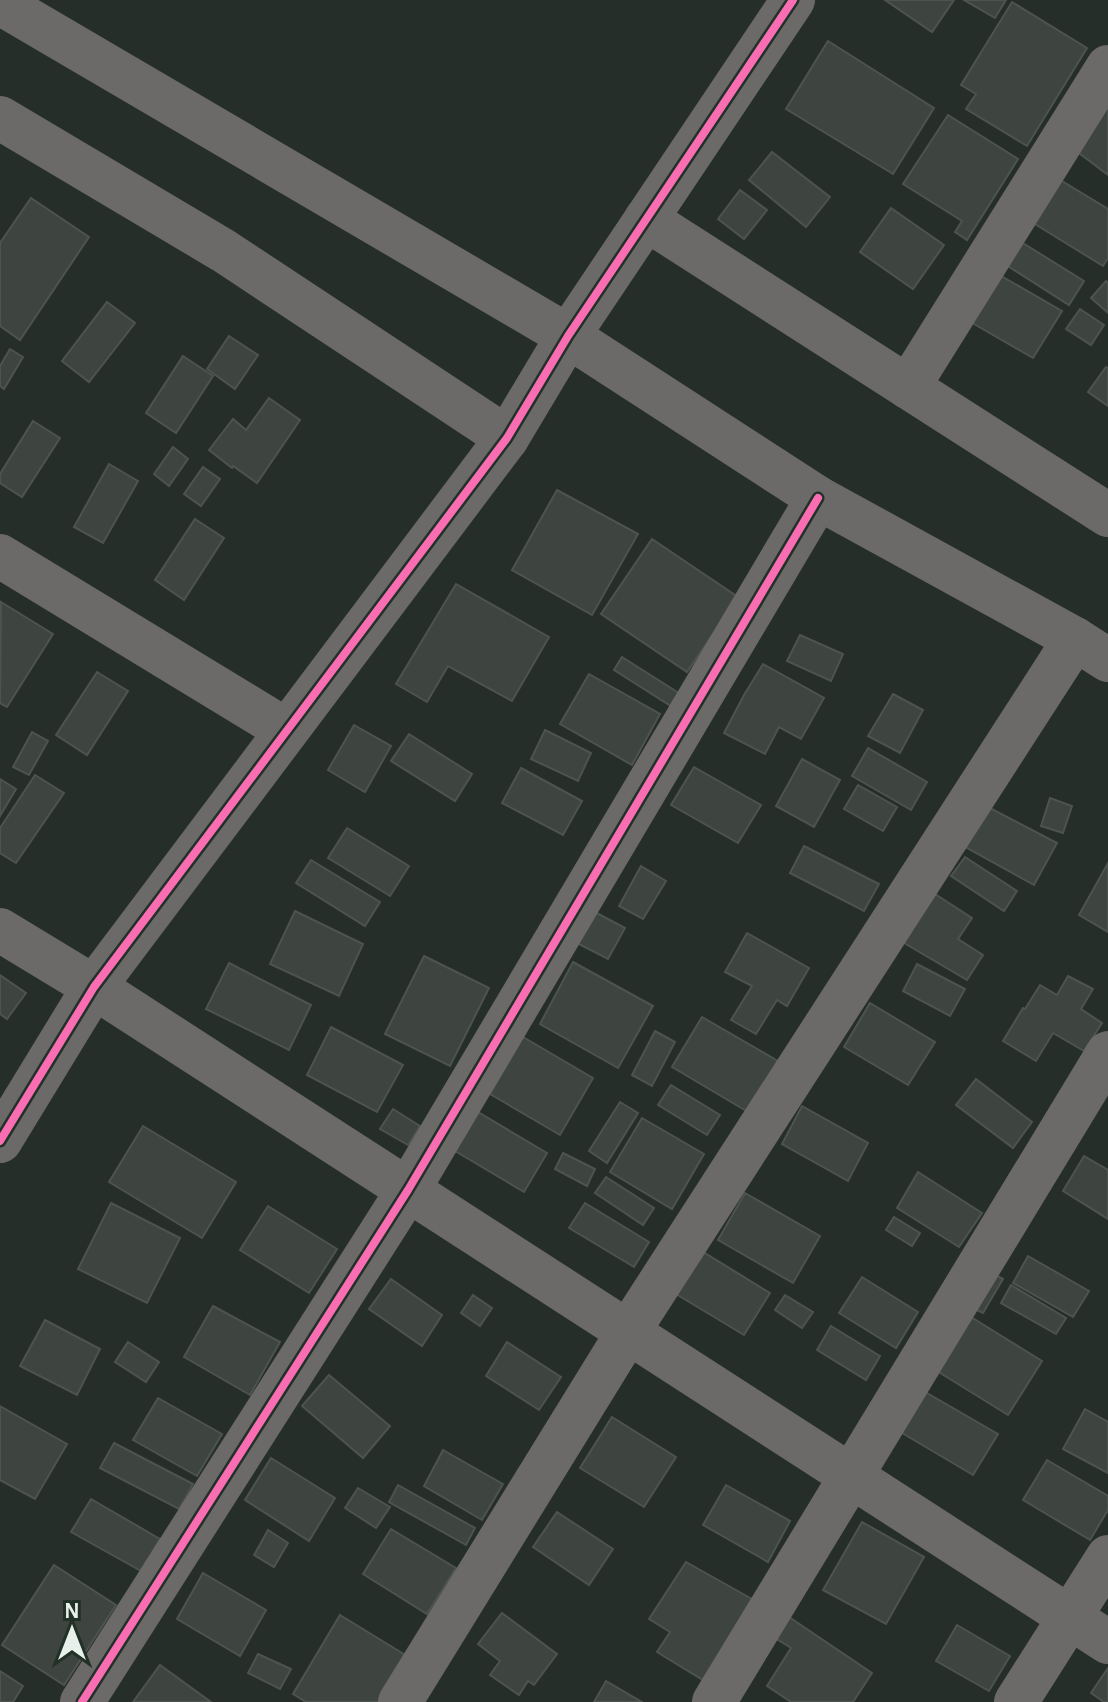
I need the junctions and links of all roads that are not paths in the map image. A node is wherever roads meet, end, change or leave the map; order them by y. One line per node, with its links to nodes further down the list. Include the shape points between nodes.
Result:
1 (793, 0): 5 (street)
2 (0, 3): 6 (street)
3 (1108, 67): 7 (street)
4 (0, 118): 8 (street, via 224,251)
5 (646, 219): 6 (street); 7 (street)
6 (568, 336): 8 (street); 9 (street)
7 (908, 387): 10 (street)
8 (507, 438): 13 (street)
9 (818, 498): 12 (street); 18 (street)
10 (1108, 515)
11 (0, 556): 13 (street)
12 (1091, 650): 19 (street)
13 (286, 730): 15 (street)
14 (0, 930): 15 (street)
15 (94, 987): 17 (street); 18 (street)
16 (1108, 1053): 20 (street)
17 (0, 1141)
18 (408, 1190): 19 (street); 24 (street)
19 (628, 1332): 20 (street); 25 (street)
20 (852, 1476): 22 (street); 26 (street)
21 (1108, 1557): 22 (street)
22 (1070, 1617): 23 (street); 27 (street)
23 (1108, 1642)
24 (82, 1702)
25 (400, 1702)
26 (714, 1702)
27 (1016, 1702)

